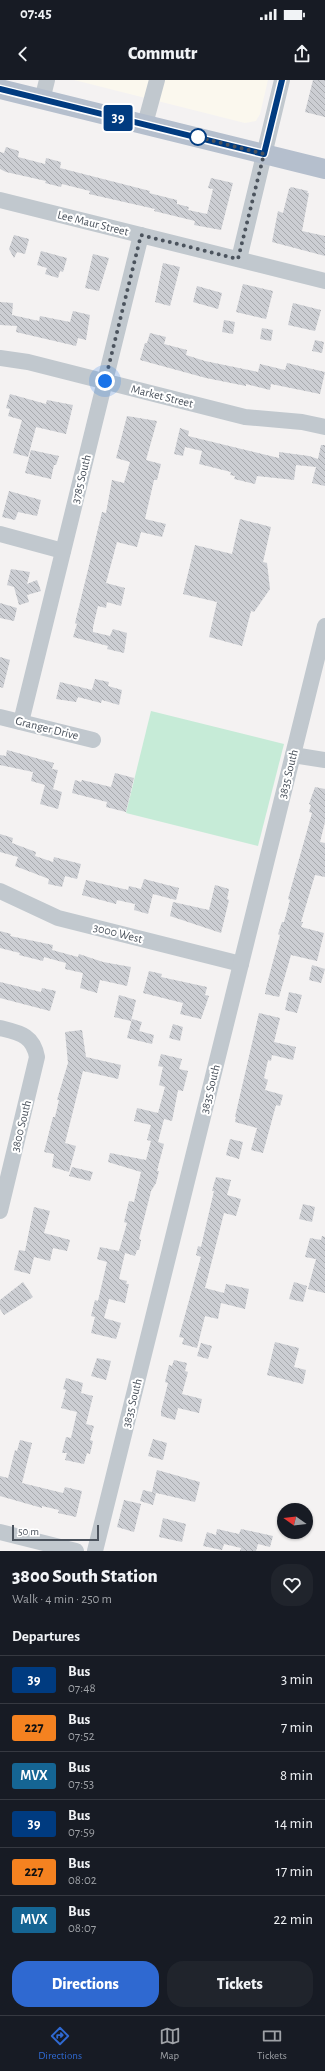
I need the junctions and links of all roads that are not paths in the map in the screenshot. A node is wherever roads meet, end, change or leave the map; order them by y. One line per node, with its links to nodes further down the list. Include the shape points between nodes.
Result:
1 (47, 80): 5 (street)
2 (157, 80): 6 (street)
3 (282, 80): 7 (street)
4 (0, 89): 5 (main road)
5 (42, 100): 6 (main road)
6 (145, 124): 7 (main road)
7 (264, 154): 8 (main road); 11 (street)
8 (325, 169)
9 (0, 200): 10 (street, Lee Maur Street)
10 (141, 235): 11 (street, Lee Maur Street); 14 (street, 3785 South)
11 (238, 259): 12 (street, Lee Maur Street)
12 (325, 281)
13 (0, 358): 14 (street, Market Street, via 28,362)
14 (105, 381): 15 (street, Market Street, via 245,417 302,422); 17 (street, 3785 South)
15 (325, 427)
16 (0, 534): 17 (street)
17 (63, 551): 20 (street, 3785 South)
18 (325, 626): 22 (street, 3835 South)
19 (0, 717): 20 (street, Granger Drive)
20 (20, 722): 21 (street, Granger Drive)
21 (93, 740)
22 (293, 755): 23 (street); 25 (street, 3835 South)
23 (325, 760)
24 (0, 891): 25 (street, 3000 West, via 58,918)
25 (241, 964): 31 (street, 3835 South)
26 (0, 1028): 27 (street, 3800 South, via 21,1034 32,1042 37,1063)
27 (3, 1186): 28 (street, 3800 South)
28 (0, 1211)
29 (0, 1532): 30 (street)
30 (76, 1551)
31 (95, 1551)

